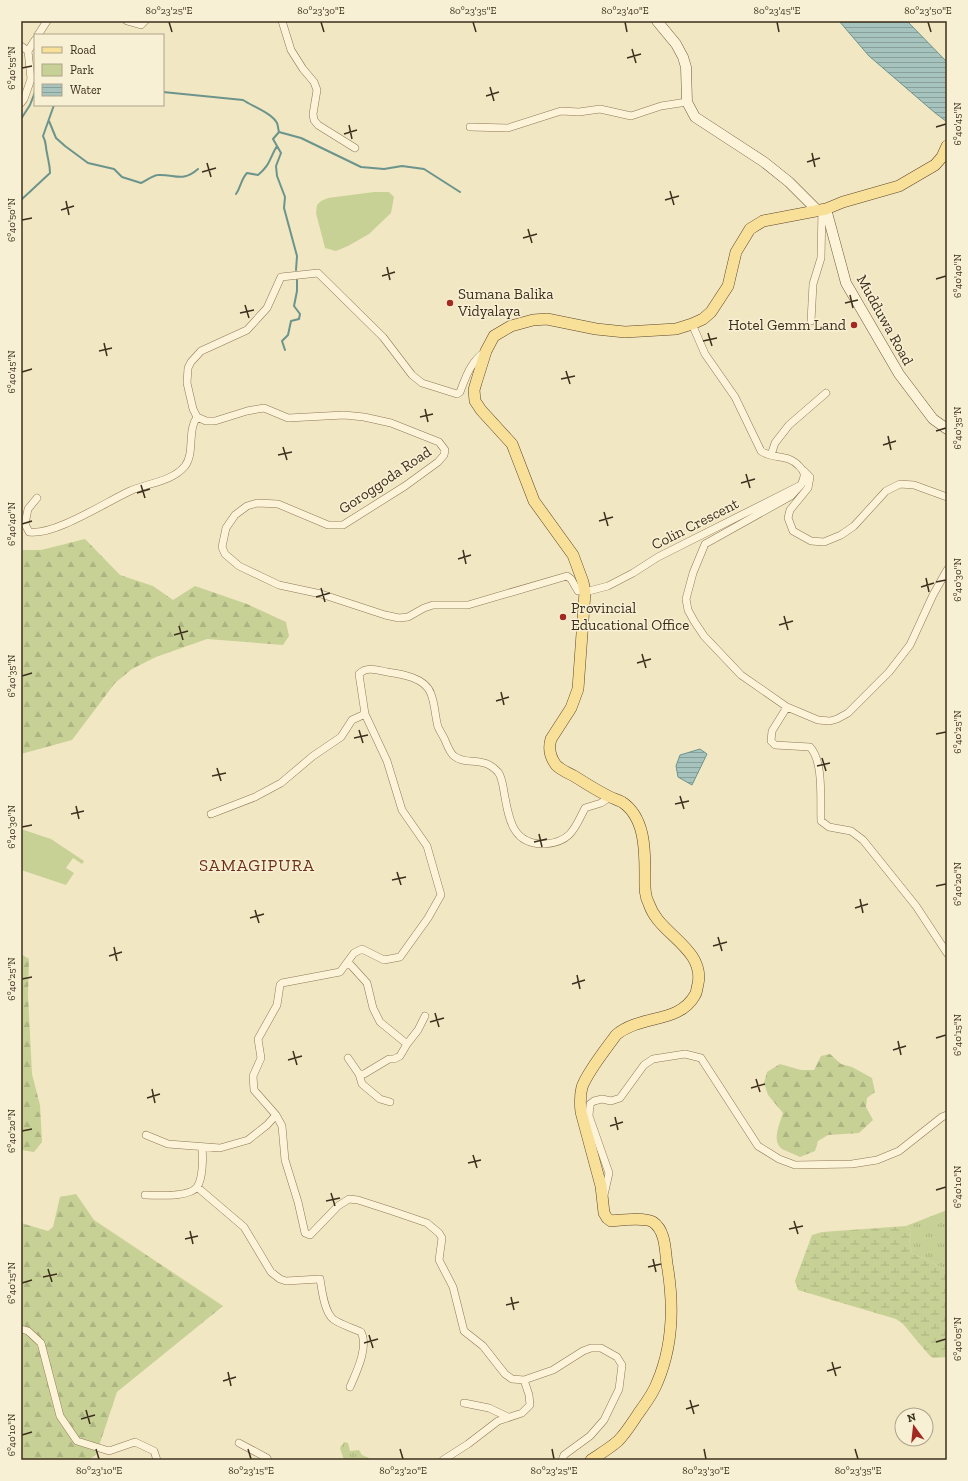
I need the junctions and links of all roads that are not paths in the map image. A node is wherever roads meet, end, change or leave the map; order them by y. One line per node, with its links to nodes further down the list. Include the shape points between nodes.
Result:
1 (47, 21): 6 (street)
2 (126, 21): 3 (street, via 141,25)
3 (145, 21)
4 (282, 21): 14 (street, via 291,50 317,90 314,120)
5 (657, 21): 10 (street, via 683,56 686,67)
6 (39, 34)
7 (34, 42): 9 (street)
8 (21, 46): 9 (street)
9 (28, 51): 11 (street, via 31,79)
10 (687, 102): 12 (street, via 661,106 631,116 600,109 561,111 508,128); 15 (street, via 695,117 764,162)
11 (21, 103)
12 (470, 127)
13 (947, 146): 15 (main road, via 942,157 934,165 899,186)
14 (355, 148)
15 (822, 209): 16 (street, via 821,258 813,284); 17 (main road, via 764,221 750,229 736,252 728,286 711,312); 21 (street, Mudduwa Road, via 846,283 899,374 933,419)
16 (810, 321)
17 (692, 324): 18 (main road, via 676,329 625,332 533,320 511,326 494,336); 22 (street, via 705,354 735,397 761,451)
18 (486, 351): 20 (street, via 470,368 457,394 422,383 412,375 383,337 318,274 281,277 267,308 247,330 201,351 191,362 187,383); 28 (main road, via 474,390 475,401 512,444 534,501 573,555)
19 (826, 393): 22 (street, via 789,425 775,443)
20 (197, 417): 26 (street, via 192,423 189,456 185,466 173,476 130,491 95,510 35,533 29,532 24,524 28,509); 28 (street, Goroggoda Road, via 206,421 215,420 264,408 288,418 344,415 364,417 391,423 440,442 444,450 444,455 438,462 343,525 328,525 278,504 257,502 235,515 226,528 222,547 225,554 239,566 279,585 321,594 399,618 408,617 433,605 468,605 567,576 578,591)
21 (947, 429)
22 (770, 455): 23 (street, via 793,459)
23 (804, 471): 24 (street, via 805,476); 25 (street, via 810,477 808,488 790,510 788,518 794,531 811,541 824,542 841,535 854,526 886,491 900,484 914,485)
24 (801, 485): 28 (street, Colin Crescent, via 658,557 608,586); 29 (street, via 791,496 705,544 693,573 686,600 694,622 704,636 741,675)
25 (947, 497)
26 (37, 498)
27 (947, 570): 29 (street, via 910,645 889,672 848,713 830,721 818,720)
28 (585, 591): 31 (main road, via 578,689 571,708 551,739 549,750 560,769)
29 (787, 707): 33 (street, via 772,731 771,741 775,745 810,747 815,752 821,821 829,826 850,831 863,840 916,906)
30 (365, 714): 31 (street, via 359,678 359,674 364,670 369,668 402,674 421,681 431,692 439,727 453,755 460,760 488,764 498,772 515,832 524,840 536,844 555,843 568,837 574,831 585,808); 32 (street, via 352,720 340,738 313,756 281,783 255,797); 34 (street, via 387,762 402,810 427,846 441,895 400,957 384,960 362,949 354,953)
31 (610, 797): 46 (main road, via 622,802 637,819 643,837 647,901 658,920 689,952 697,966 699,980 696,994 684,1009 632,1025 616,1035 582,1087 580,1112 601,1186)
32 (211, 814)
33 (947, 954)
34 (348, 962): 36 (street, via 367,983 373,1008 380,1022); 40 (street, via 340,972 280,985 277,1005 258,1039 261,1058 253,1076 254,1090)
35 (425, 1016): 36 (street)
36 (407, 1044): 38 (street, via 400,1056 389,1059 364,1074)
37 (348, 1058): 38 (street)
38 (359, 1074): 39 (street, via 362,1084 380,1098)
39 (390, 1102)
40 (276, 1115): 43 (street, via 248,1140 220,1148); 48 (street, via 282,1126 285,1160 305,1233 310,1235 338,1206 349,1199 392,1211 439,1232 442,1238 439,1260 453,1287 464,1331 483,1346 505,1374 512,1379)
41 (947, 1115): 46 (street, via 899,1151 877,1160 852,1164 795,1165 779,1160 758,1146 701,1058 685,1054 653,1059 644,1065 620,1098 612,1101 602,1099 590,1104 589,1116 609,1173)
42 (146, 1135): 43 (street, via 168,1144)
43 (202, 1147): 44 (street, via 203,1165)
44 (198, 1187): 45 (street, via 182,1194); 49 (street, via 244,1227 271,1272 286,1281 320,1279 323,1302 333,1319 362,1332 364,1338 360,1364)
45 (145, 1195)
46 (602, 1199): 57 (main road, via 604,1213 611,1221 648,1220 659,1228 670,1279 671,1327 669,1348 653,1392 623,1435)
47 (21, 1329): 53 (street, via 28,1331 41,1343 60,1416 77,1441 109,1451 135,1442 154,1451)
48 (524, 1380): 51 (street, via 530,1394 530,1405 522,1413); 56 (street, via 553,1370 592,1348 601,1348 617,1357 622,1365 619,1389 604,1420 590,1436 564,1455)
49 (350, 1387)
50 (464, 1403): 51 (street, via 489,1408)
51 (508, 1417): 55 (street, via 498,1420)
52 (239, 1443): 54 (street)
53 (157, 1460)
54 (268, 1460)
55 (443, 1460)
56 (562, 1460)
57 (590, 1460)

